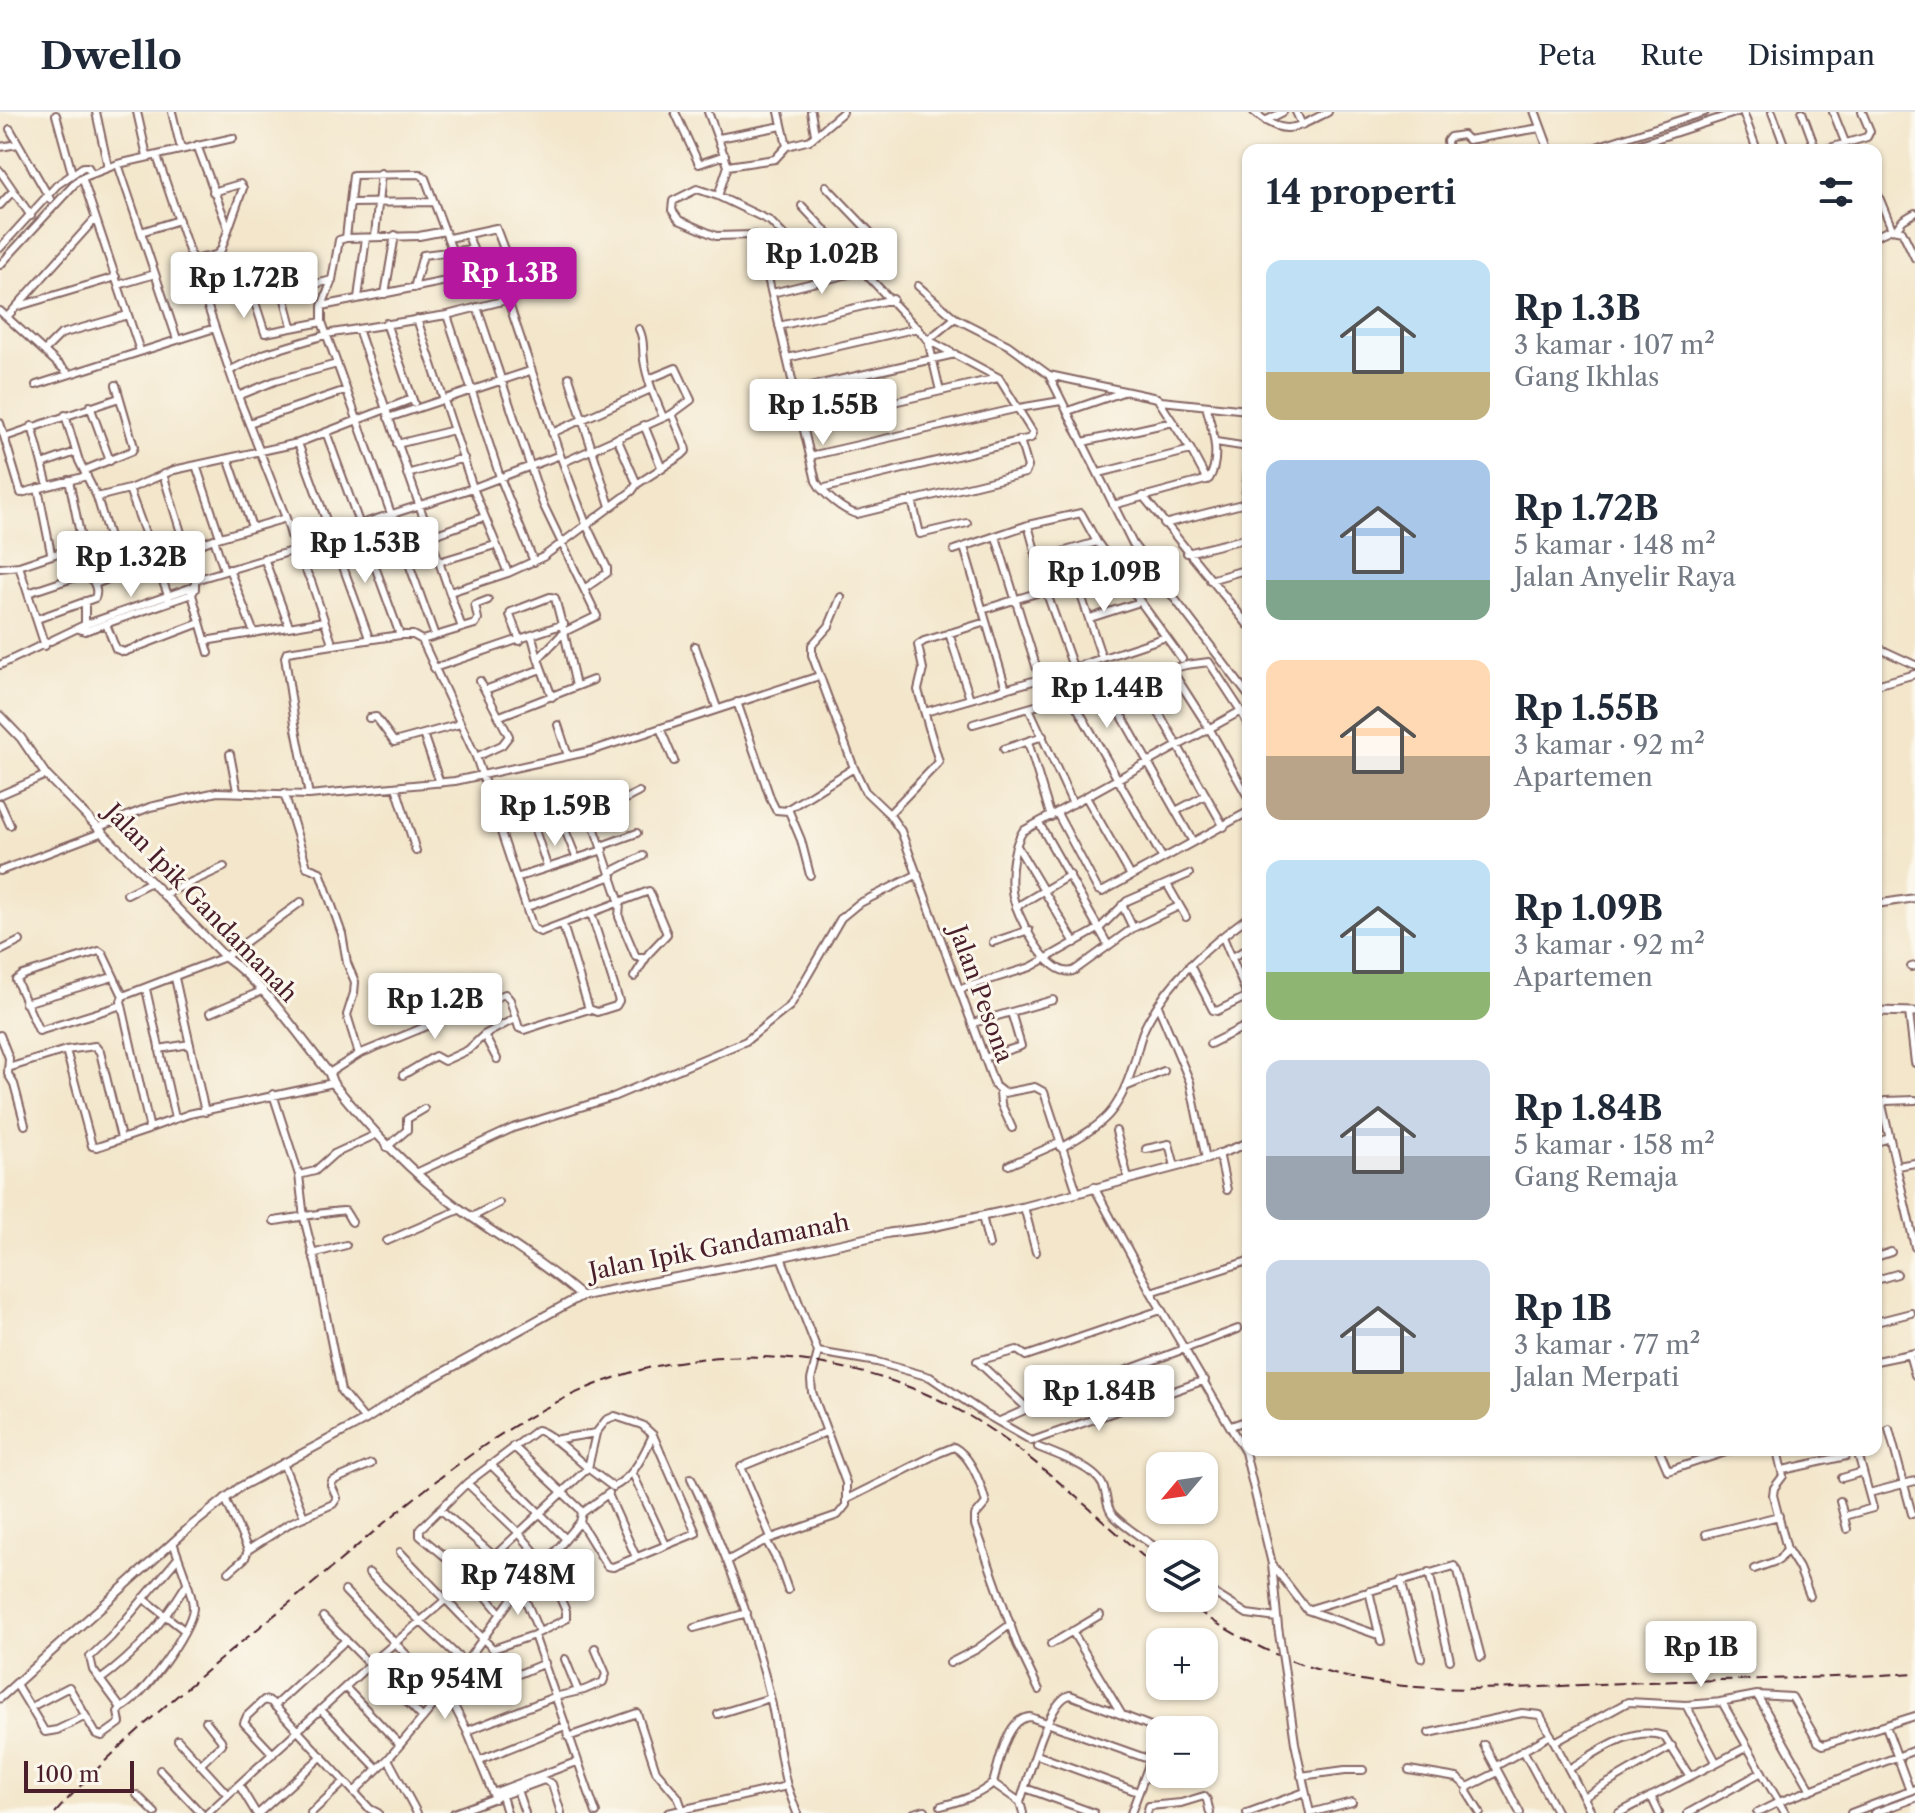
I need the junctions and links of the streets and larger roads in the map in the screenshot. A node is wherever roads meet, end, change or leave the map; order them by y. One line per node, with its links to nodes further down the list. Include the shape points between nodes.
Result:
1 (96, 112): 51 (street)
2 (137, 112): 48 (street)
3 (172, 112): 46 (street)
4 (675, 112): 47 (street, via 699,164)
5 (708, 112): 29 (street)
6 (779, 112): 23 (street)
7 (811, 112): 26 (street)
8 (1254, 112): 21 (street)
9 (1283, 112): 21 (street)
10 (1296, 112): 22 (street)
11 (1328, 112): 22 (street)
12 (1535, 112): 24 (street)
13 (1705, 112): 27 (street)
14 (1740, 112): 32 (street); 38 (street)
15 (1772, 112): 39 (street)
16 (1802, 112): 40 (street)
17 (1833, 112): 31 (street)
18 (1862, 112): 30 (street, via 1869,134)
19 (841, 113): 26 (street)
20 (56, 115): 54 (street)
21 (1265, 121): 22 (street, via 1286,129)
22 (1302, 125)
23 (782, 126): 29 (street); 44 (street)
24 (1540, 128): 34 (street, via 1468,140 1455,135); 35 (street)
25 (10, 129): 33 (street)
26 (815, 134): 44 (street)
27 (1641, 134): 32 (street); 36 (street)
28 (233, 138): 43 (street)
29 (719, 138): 47 (street)
30 (1857, 139): 31 (street); 42 (street)
31 (1845, 142): 41 (street)
32 (1644, 143): 37 (street)
33 (18, 144): 45 (street); 62 (street)
34 (1447, 144)
35 (1547, 144)
36 (1607, 144)
37 (1641, 144)
38 (1754, 144)
39 (1784, 144)
40 (1814, 144)
41 (1840, 144)
42 (1859, 144)
43 (197, 145): 46 (street); 60 (street)
44 (787, 146): 52 (street, via 775,159)
45 (0, 147)
46 (181, 149): 49 (street)
47 (725, 155): 52 (street)
48 (147, 156): 49 (street); 50 (street)
49 (157, 156): 73 (street)
50 (118, 164): 51 (street); 77 (street)
51 (108, 167): 55 (street)
52 (728, 169): 61 (street)
53 (0, 171): 59 (street)
54 (72, 173): 55 (street, via 86,167); 62 (street)
55 (91, 173): 57 (street)
56 (381, 173): 63 (street, via 424,175); 64 (street, via 353,175); 66 (street)
57 (82, 177): 68 (street); 72 (street)
58 (826, 186): 95 (street, via 885,246)
59 (13, 191): 67 (street); 71 (street)
60 (213, 192): 74 (street); 74 (street, via 242,185)
61 (720, 192): 89 (street, via 770,221); 92 (street, via 697,189 673,201 672,210 679,220 716,236 754,235)
62 (48, 196): 68 (street); 71 (street)
63 (434, 202): 66 (street); 76 (street)
64 (350, 203): 66 (street); 82 (street)
65 (1882, 203): 75 (street)
66 (379, 204): 81 (street)
67 (0, 205)
68 (54, 205): 93 (street)
69 (802, 206): 85 (street)
70 (1915, 213): 75 (street)
71 (31, 216): 86 (street)
72 (95, 219): 100 (street); 110 (street)
73 (179, 220): 77 (street); 91 (street)
74 (228, 228): 91 (street, via 219,254)
75 (1894, 229): 78 (street); 90 (street, via 1902,231)
76 (445, 231): 79 (street); 84 (street)
77 (141, 232): 97 (street)
78 (1882, 234)
79 (395, 235): 81 (street); 105 (street)
80 (468, 235): 84 (street); 87 (street); 94 (street, via 496,228)
81 (375, 236): 83 (street)
82 (346, 238): 83 (street); 99 (street, via 338,243)
83 (366, 238): 106 (street)
84 (449, 238): 88 (street)
85 (839, 243): 89 (street); 95 (street)
86 (0, 248)
87 (472, 249): 88 (street); 98 (street)
88 (452, 250): 102 (street, via 420,257)
89 (801, 253): 92 (street)
90 (1915, 258)
91 (194, 260): 122 (street)
92 (764, 261): 104 (street)
93 (0, 265)
94 (511, 268): 96 (street); 108 (street, via 518,295)
95 (865, 270): 104 (street); 107 (street)
96 (498, 271): 98 (street); 108 (street)
97 (155, 274): 100 (street); 127 (street)
98 (482, 275): 102 (street)
99 (332, 280): 103 (street); 109 (street)
100 (117, 281): 110 (street); 113 (street)
101 (918, 286): 116 (street)
102 (414, 288): 105 (street)
103 (283, 292): 120 (street); 120 (street, via 256,291 252,296 265,333)
104 (772, 293): 121 (street)
105 (385, 294): 106 (street)
106 (358, 298): 109 (street)
107 (893, 299): 121 (street); 123 (street)
108 (507, 300): 111 (street); 136 (street)
109 (322, 306): 118 (street)
110 (16, 307): 115 (street)
111 (477, 307): 114 (street); 142 (street)
112 (0, 311): 115 (street)
113 (128, 315): 129 (street, via 61,334); 130 (street)
114 (447, 315): 117 (street); 145 (street)
115 (7, 317): 129 (street)
116 (955, 318): 128 (street); 138 (street, via 1008,345)
117 (417, 319): 119 (street); 153 (street)
118 (322, 322): 120 (street); 126 (street)
119 (386, 323): 124 (street); 155 (street)
120 (292, 326)
121 (779, 326): 132 (street)
122 (215, 328): 127 (street); 135 (street)
123 (918, 328): 128 (street); 132 (street)
124 (358, 329): 126 (street); 163 (street)
125 (639, 329): 141 (street, via 646,343 643,356)
126 (327, 335): 134 (street); 135 (street, via 266,353)
127 (177, 339): 130 (street)
128 (928, 340): 131 (street); 133 (street)
129 (45, 350): 137 (street)
130 (140, 351): 137 (street)
131 (955, 354): 133 (street); 140 (street)
132 (787, 358): 148 (street)
133 (933, 359): 148 (street); 150 (street)
134 (337, 364): 147 (street); 151 (street)
135 (229, 371): 151 (street)
136 (530, 371): 142 (street); 177 (street)
137 (68, 374): 143 (street)
138 (1049, 375): 149 (street); 156 (street)
139 (569, 377): 167 (street)
140 (999, 378): 150 (street); 160 (street)
141 (649, 379): 146 (street); 164 (street, via 678,369 691,400)
142 (501, 382): 145 (street); 198 (street)
143 (36, 385)
144 (116, 385): 152 (street)
145 (472, 389): 153 (street); 204 (street)
146 (651, 389): 166 (street); 167 (street)
147 (346, 390): 168 (street); 171 (street)
148 (794, 390): 172 (street)
149 (1126, 390): 154 (street); 162 (street)
150 (940, 391): 172 (street)
151 (238, 396): 171 (street)
152 (119, 398): 157 (street); 194 (street, via 134,447)
153 (444, 398): 159 (street); 175 (street)
154 (1157, 398): 158 (street); 169 (street)
155 (412, 399): 159 (street); 163 (street)
156 (1061, 401): 160 (street); 162 (street)
157 (90, 406): 165 (street); 194 (street)
158 (1206, 406): 161 (street); 182 (street)
159 (416, 408): 163 (street)
160 (1019, 408): 180 (street, via 1033,433); 191 (street)
161 (1242, 409)
162 (1068, 411): 181 (street)
163 (387, 414): 168 (street); 184 (street)
164 (672, 414): 166 (street); 199 (street, via 686,451)
165 (65, 415): 174 (street); 188 (street)
166 (663, 417): 173 (street)
167 (582, 418): 177 (street); 186 (street)
168 (357, 420): 176 (street); 220 (street)
169 (1173, 422): 181 (street); 187 (street)
170 (0, 423): 178 (street)
171 (249, 423): 189 (street)
172 (802, 423): 191 (street)
173 (644, 425): 179 (street); 199 (street)
174 (32, 426): 178 (street); 196 (street)
175 (454, 430): 184 (street); 193 (street)
176 (326, 432): 183 (street); 224 (street)
177 (552, 433): 190 (street)
178 (5, 437): 209 (street, via 21,493)
179 (617, 438): 186 (street); 207 (street)
180 (1020, 440): 212 (street); 215 (street, via 1025,473)
181 (1083, 442): 201 (street)
182 (1216, 442): 185 (street); 206 (street, via 1213,474)
183 (298, 443): 189 (street); 229 (street)
184 (397, 444): 203 (street)
185 (1242, 446)
186 (591, 449): 195 (street); 219 (street)
187 (1191, 450): 201 (street); 206 (street)
188 (76, 452): 196 (street); 200 (street)
189 (261, 452): 192 (street); 222 (street)
190 (560, 455): 195 (street); 198 (street)
191 (810, 456): 212 (street)
192 (228, 458): 197 (street); 228 (street)
193 (464, 458): 203 (street); 210 (street)
194 (110, 461): 200 (street)
195 (564, 462): 225 (street)
196 (42, 464): 208 (street)
197 (196, 465): 202 (street); 232 (street)
198 (530, 465): 204 (street); 235 (street)
199 (662, 469): 207 (street)
200 (86, 473): 205 (street); 214 (street)
201 (1099, 473): 218 (street)
202 (163, 474): 211 (street); 239 (street)
203 (407, 474): 217 (street)
204 (500, 477): 210 (street); 248 (street)
205 (69, 480): 208 (street); 236 (street)
206 (1207, 480): 213 (street)
207 (637, 484): 219 (street)
208 (48, 486): 209 (street)
209 (38, 488): 242 (street)
210 (473, 488): 217 (street); 221 (street)
211 (129, 489): 214 (street); 246 (street)
212 (821, 489): 215 (street, via 853,514)
213 (1143, 496): 218 (street); 226 (street)
214 (97, 497): 255 (street)
215 (912, 500): 223 (street, via 920,534)
216 (1242, 504): 226 (street)
217 (419, 505): 220 (street); 230 (street)
218 (1113, 505): 319 (street, via 1136,549)
219 (610, 506): 225 (street)
220 (391, 515): 224 (street); 289 (street)
221 (484, 517): 230 (street); 237 (street)
222 (286, 518): 228 (street); 240 (street)
223 (967, 523)
224 (361, 524): 229 (street); 288 (street)
225 (586, 524): 235 (street); 260 (street, via 608,571)
226 (1164, 524): 243 (street)
227 (1028, 525): 231 (street); 234 (street, via 1078,512); 245 (street)
228 (252, 527): 232 (street)
229 (333, 535): 240 (street); 292 (street)
230 (431, 536): 247 (street)
231 (996, 537): 238 (street); 268 (street)
232 (217, 538): 239 (street); 252 (street)
233 (1242, 539): 243 (street)
234 (1097, 542): 245 (street); 251 (street)
235 (561, 543): 248 (street); 260 (street)
236 (82, 545): 242 (street); 254 (street)
237 (495, 545): 247 (street); 256 (street)
238 (964, 547): 241 (street); 271 (street)
239 (186, 549): 246 (street)
240 (295, 550): 244 (street); 278 (street)
241 (954, 550)
242 (51, 553): 249 (street)
243 (1187, 553): 258 (street)
244 (264, 558): 252 (street); 282 (street)
245 (1038, 559): 262 (street)
246 (155, 561): 255 (street); 266 (street)
247 (439, 562): 263 (street)
248 (534, 562): 256 (street)
249 (19, 566): 250 (street); 264 (street)
250 (0, 568)
251 (1116, 568): 257 (street); 270 (street)
252 (227, 570): 261 (street, via 195,580); 286 (street)
253 (1242, 571): 258 (street)
254 (88, 573): 259 (street); 264 (street)
255 (120, 573): 259 (street)
256 (508, 573): 263 (street)
257 (1076, 580): 262 (street); 276 (street)
258 (1210, 580): 273 (street)
259 (95, 584): 269 (street, via 95,598)
260 (584, 589): 284 (street, via 597,616)
261 (192, 590): 266 (street); 280 (street)
262 (1046, 591): 268 (street); 306 (street)
263 (450, 592): 283 (street)
264 (28, 593): 277 (street)
265 (841, 597): 311 (street, Jalan Pesona, via 829,626 812,645)
266 (169, 599): 274 (street)
267 (488, 600): 283 (street, via 476,603 477,623)
268 (1015, 600): 271 (street); 313 (street)
269 (85, 601): 277 (street); 285 (street)
270 (1140, 602): 276 (street); 291 (street)
271 (982, 610): 279 (street)
272 (1242, 610): 273 (street)
273 (1237, 611): 275 (street)
274 (126, 613): 281 (street); 285 (street)
275 (1242, 617)
276 (1090, 618): 301 (street)
277 (37, 619): 297 (street)
278 (324, 621): 282 (street); 296 (street)
279 (986, 622): 287 (street); 320 (street)
280 (200, 623): 281 (street, via 124,652 116,649); 294 (street)
281 (106, 624): 285 (street)
282 (289, 626): 286 (street)
283 (462, 628): 289 (street)
284 (564, 628): 290 (street); 295 (street, via 554,597 513,610 510,615); 302 (street); 317 (street)
285 (83, 629): 297 (street)
286 (254, 633): 294 (street)
287 (949, 633): 324 (street); 329 (street, via 918,645 923,669 918,687)
288 (400, 635): 292 (street); 293 (street)
289 (435, 636): 293 (street)
290 (532, 636): 295 (street); 302 (street)
291 (1166, 637): 301 (street); 303 (street)
292 (369, 638): 296 (street)
293 (422, 640): 307 (street)
294 (205, 641): 300 (street)
295 (520, 641): 307 (street)
296 (332, 643): 359 (street, via 289,651 285,657)
297 (45, 646): 304 (street)
298 (695, 646): 326 (street)
299 (1882, 650): 305 (street)
300 (209, 653)
301 (1102, 658): 306 (street)
302 (538, 659): 308 (street)
303 (1182, 659)
304 (0, 665)
305 (1915, 665)
306 (1073, 667): 313 (street)
307 (434, 668): 333 (street)
308 (541, 669): 321 (street); 323 (street)
309 (1171, 669): 312 (street); 328 (street, via 1209,662); 337 (street)
310 (1915, 674): 316 (street)
311 (819, 676): 325 (street); 348 (street, Jalan Pesona)
312 (1139, 678): 318 (street); 341 (street)
313 (1040, 679): 320 (street)
314 (593, 680): 317 (street)
315 (480, 681): 321 (street)
316 (1882, 683)
317 (576, 686): 323 (street)
318 (1105, 686): 322 (street); 347 (street)
319 (1242, 687)
320 (1006, 689): 324 (street)
321 (485, 690): 331 (street)
322 (1070, 695): 327 (street); 351 (street)
323 (552, 697): 331 (street)
324 (970, 699): 329 (street)
325 (737, 702): 326 (street); 365 (street, via 771,800 776,810)
326 (717, 708): 336 (street)
327 (1029, 708): 334 (street); 339 (street)
328 (1241, 711): 337 (street)
329 (925, 712): 368 (street, via 939,762)
330 (0, 716): 350 (street, Jalan Ipik Gandamanah)
331 (500, 716): 345 (street, via 507,741)
332 (369, 718): 338 (street, via 376,717 393,741)
333 (460, 724): 338 (street); 345 (street)
334 (973, 724)
335 (558, 725): 344 (street)
336 (660, 728): 344 (street); 346 (street)
337 (1209, 728): 341 (street); 353 (street)
338 (423, 734): 352 (street)
339 (1043, 736): 340 (street); 363 (street)
340 (1028, 742): 342 (street); 369 (street)
341 (1177, 746): 347 (street); 360 (street)
342 (1004, 749)
343 (230, 754): 355 (street)
344 (568, 756): 349 (street)
345 (476, 757): 349 (street)
346 (674, 761)
347 (1148, 763): 351 (street); 366 (street)
348 (854, 768): 365 (street); 368 (street, Jalan Pesona, via 867,796)
349 (482, 773): 352 (street); 372 (street)
350 (46, 775): 358 (street); 376 (street, Jalan Ipik Gandamanah)
351 (1118, 780): 361 (street); 384 (street)
352 (440, 783): 354 (street)
353 (1242, 786)
354 (396, 787): 359 (street); 381 (street)
355 (237, 791): 357 (street); 376 (street, via 166,802)
356 (639, 792): 370 (street)
357 (284, 793): 359 (street); 455 (street, via 298,850 308,869 320,872 342,934 355,989 347,1015)
358 (0, 795)
359 (309, 795)
360 (1206, 795): 366 (street); 375 (street)
361 (1086, 797): 363 (street); 393 (street)
362 (0, 803): 374 (street)
363 (1073, 804): 369 (street)
364 (555, 805): 367 (street); 370 (street, via 583,799); 383 (street)
365 (788, 811): 391 (street)
366 (1176, 811): 378 (street)
367 (529, 812): 372 (street); 385 (street)
368 (889, 814): 389 (street, Jalan Pesona)
369 (1054, 815): 373 (street); 396 (street, via 1098,890)
370 (592, 816): 380 (street)
371 (1242, 816): 375 (street)
372 (500, 822): 394 (street)
373 (1039, 823): 379 (street, via 1023,831); 392 (street)
374 (10, 825)
375 (1224, 827): 378 (street)
376 (101, 830): 387 (street); 395 (street, Jalan Ipik Gandamanah)
377 (637, 833): 380 (street)
378 (1193, 842): 384 (street)
379 (1017, 846): 398 (street); 408 (street, via 1012,869)
380 (602, 848): 383 (street); 388 (street)
381 (416, 851)
382 (643, 856): 388 (street)
383 (576, 857): 385 (street)
384 (1163, 859): 393 (street)
385 (547, 866): 394 (street)
386 (224, 867): 400 (street)
387 (0, 871)
388 (612, 874): 403 (street); 407 (street)
389 (918, 874): 433 (street, Jalan Pesona); 489 (street, via 841,918 790,1006 746,1041 616,1096 513,1128)
390 (1189, 874): 397 (street)
391 (810, 875)
392 (1070, 875): 398 (street); 413 (street)
393 (1131, 876): 396 (street)
394 (516, 878): 407 (street)
395 (151, 882): 399 (street); 400 (street, Jalan Ipik Gandamanah)
396 (1118, 884): 404 (street)
397 (1167, 884): 404 (street); 406 (street)
398 (1044, 889): 408 (street); 419 (street)
399 (127, 894)
400 (163, 895): 423 (street, Jalan Ipik Gandamanah)
401 (1915, 898): 405 (street)
402 (301, 902): 423 (street)
403 (620, 903): 409 (street); 424 (street, via 619,917 631,949 636,957); 424 (street, via 649,891 662,918 667,934)
404 (1124, 903): 413 (street); 414 (street)
405 (1882, 903)
406 (1179, 906): 410 (street); 414 (street)
407 (527, 907): 412 (street, via 535,931)
408 (1016, 907): 415 (street)
409 (591, 913): 412 (street); 441 (street, via 619,1003 597,1012)
410 (1186, 917)
411 (1242, 922): 416 (street)
412 (563, 925): 441 (street)
413 (1100, 928): 419 (street); 420 (street)
414 (1133, 928): 420 (street)
415 (1029, 930): 418 (street); 426 (street)
416 (1223, 937): 425 (street); 427 (street)
417 (20, 941): 421 (street)
418 (993, 942)
419 (1075, 943): 426 (street)
420 (1108, 945): 426 (street, via 1071,972)
421 (0, 951)
422 (1242, 952): 425 (street)
423 (225, 957): 430 (street); 434 (street, Jalan Ipik Gandamanah)
424 (646, 957): 429 (street)
425 (1233, 957): 431 (street)
426 (1044, 959): 433 (street)
427 (1190, 965): 437 (street, via 1213,1010); 440 (street)
428 (113, 977): 435 (street); 438 (street); 438 (street, via 103,954 95,951 18,977)
429 (634, 977)
430 (175, 978): 432 (street); 451 (street)
431 (1242, 981)
432 (146, 989): 435 (street); 453 (street)
433 (960, 989): 447 (street, Jalan Pesona)
434 (264, 990): 445 (street); 461 (street, Jalan Ipik Gandamanah)
435 (123, 996): 439 (street)
436 (1053, 1000): 443 (street)
437 (1242, 1000)
438 (25, 1003): 439 (street, via 41,1031)
439 (122, 1005): 472 (street)
440 (1158, 1006): 464 (street, via 1145,1027); 484 (street, via 1190,1082)
441 (589, 1009): 446 (street, via 524,1030)
442 (1882, 1011): 444 (street)
443 (1011, 1012): 447 (street); 456 (street, via 1021,1046)
444 (1912, 1012): 458 (street)
445 (210, 1013)
446 (516, 1018): 450 (street); 455 (street, via 505,994)
447 (973, 1023): 456 (street, Jalan Pesona)
448 (1242, 1028): 452 (street)
449 (0, 1035): 459 (street)
450 (484, 1035): 457 (street); 462 (street, via 468,1050 444,1061 435,1056)
451 (190, 1044): 453 (street); 469 (street)
452 (1210, 1044)
453 (159, 1049): 470 (street)
454 (66, 1050): 459 (street); 476 (street, via 92,1045 98,1049); 476 (street, via 92,1146)
455 (359, 1054): 461 (street)
456 (984, 1058): 465 (street, Jalan Pesona)
457 (497, 1059)
458 (1915, 1063)
459 (8, 1068): 471 (street)
460 (1164, 1071): 464 (street)
461 (329, 1073): 463 (street, Jalan Ipik Gandamanah)
462 (403, 1075)
463 (333, 1083): 466 (street); 475 (street, Jalan Ipik Gandamanah)
464 (1125, 1087): 479 (street, via 1106,1120)
465 (1000, 1092): 473 (street); 479 (street, Jalan Pesona, via 1041,1090)
466 (273, 1094): 469 (street); 490 (street)
467 (1915, 1100): 477 (street, via 1883,1102)
468 (424, 1109): 481 (street, via 407,1119 407,1130)
469 (205, 1112): 470 (street)
470 (175, 1118): 472 (street)
471 (25, 1125)
472 (150, 1128): 476 (street)
473 (1012, 1128)
474 (1116, 1131): 491 (street)
475 (375, 1135): 481 (street, Jalan Ipik Gandamanah); 490 (street)
476 (121, 1138)
477 (1890, 1138): 478 (street); 488 (street)
478 (1882, 1140)
479 (1060, 1145): 486 (street); 494 (street, Jalan Pesona)
480 (1242, 1145): 483 (street, Jalan Ipik Gandamanah)
481 (387, 1147): 489 (street, Jalan Ipik Gandamanah)
482 (1146, 1149): 487 (street, via 1169,1144)
483 (1219, 1153): 484 (street, Jalan Ipik Gandamanah); 493 (street)
484 (1206, 1159): 487 (street, Jalan Ipik Gandamanah)
485 (1915, 1163): 488 (street)
486 (1009, 1165)
487 (1175, 1166): 491 (street, Jalan Ipik Gandamanah)
488 (1897, 1166): 506 (street)
489 (416, 1173): 497 (street, Jalan Ipik Gandamanah)
490 (299, 1175): 500 (street)
491 (1128, 1178): 492 (street, Jalan Ipik Gandamanah)
492 (1093, 1187): 494 (street, Jalan Ipik Gandamanah); 515 (street)
493 (1227, 1190)
494 (1077, 1192): 496 (street, Jalan Ipik Gandamanah)
495 (499, 1203): 499 (street)
496 (1024, 1207): 498 (street, Jalan Ipik Gandamanah); 507 (street)
497 (461, 1209): 499 (street, Jalan Ipik Gandamanah); 503 (street)
498 (982, 1216): 505 (street); 511 (street, Jalan Ipik Gandamanah)
499 (472, 1217): 516 (street, Jalan Ipik Gandamanah, via 549,1267)
500 (304, 1218): 501 (street); 502 (street, via 340,1210); 509 (street)
501 (274, 1221)
502 (352, 1222)
503 (387, 1241)
504 (346, 1245): 509 (street)
505 (989, 1245)
506 (1915, 1247)
507 (1036, 1252)
508 (1891, 1252): 510 (street)
509 (312, 1254): 528 (street, via 341,1391)
510 (1882, 1255)
511 (781, 1257): 516 (street, Jalan Ipik Gandamanah); 522 (street)
512 (1242, 1263): 515 (street)
513 (1897, 1274): 514 (street)
514 (1882, 1278)
515 (1151, 1292): 517 (street)
516 (581, 1296): 528 (street)
517 (1161, 1310): 521 (street); 527 (street, via 1026,1356 1017,1350 977,1361)
518 (1911, 1313): 519 (street)
519 (1882, 1320)
520 (1238, 1329): 521 (street)
521 (1186, 1350): 526 (street); 527 (street)
522 (818, 1352): 529 (street, via 919,1372); 533 (street, via 812,1392)
523 (1912, 1353): 524 (street); 525 (street)
524 (1882, 1360)
525 (1915, 1375)
526 (1205, 1380): 529 (street, via 1032,1441); 531 (street)
527 (1028, 1409): 529 (street)
528 (365, 1420): 548 (street)
529 (1000, 1421)
530 (1242, 1422): 531 (street)
531 (1231, 1426): 538 (street)
532 (1889, 1429): 559 (street)
533 (826, 1432): 564 (street); 579 (street, via 741,1467)
534 (596, 1433): 535 (street, via 615,1416 642,1425); 536 (street); 551 (street)
535 (653, 1435): 554 (street); 577 (street)
536 (553, 1440): 537 (street, via 539,1429); 551 (street)
537 (513, 1446): 550 (street); 561 (street)
538 (1242, 1446)
539 (1038, 1447): 581 (street, via 1098,1478 1108,1508)
540 (1246, 1456): 592 (street)
541 (1662, 1456): 547 (street, via 1668,1471)
542 (1700, 1456): 547 (street)
543 (1713, 1456): 547 (street)
544 (1779, 1456): 552 (street)
545 (1846, 1456): 552 (street)
546 (1859, 1456): 553 (street)
547 (1701, 1460)
548 (283, 1463): 563 (street); 572 (street)
549 (371, 1464): 572 (street, via 332,1481 336,1500)
550 (490, 1464): 558 (street); 567 (street)
551 (588, 1468): 560 (street); 561 (street)
552 (1783, 1470): 570 (street, via 1783,1480 1773,1490)
553 (1863, 1472): 556 (street); 562 (street)
554 (633, 1474): 560 (street); 583 (street)
555 (691, 1478): 574 (street)
556 (1842, 1478)
557 (1915, 1481): 559 (street)
558 (467, 1483): 566 (street); 576 (street)
559 (1904, 1484): 562 (street); 569 (street)
560 (610, 1490): 568 (street); 588 (street)
561 (561, 1491): 567 (street); 568 (street)
562 (1869, 1493): 571 (street, via 1873,1508)
563 (225, 1498): 582 (street); 585 (street)
564 (847, 1499): 579 (street, via 838,1515); 616 (street, via 939,1453 959,1449 986,1503 975,1516 975,1525)
565 (1840, 1501): 571 (street)
566 (440, 1509): 587 (street); 597 (street, via 420,1529 420,1536)
567 (540, 1513): 576 (street); 580 (street)
568 (582, 1513): 573 (street)
569 (1912, 1514)
570 (1779, 1516): 578 (street); 584 (street)
571 (1844, 1516): 575 (street)
572 (304, 1517): 585 (street)
573 (580, 1522): 580 (street); 588 (street, via 607,1566)
574 (714, 1526): 577 (street); 590 (street)
575 (1847, 1529)
576 (518, 1532): 587 (street); 591 (street)
577 (696, 1533): 583 (street)
578 (1706, 1534)
579 (768, 1538): 590 (street); 601 (street)
580 (566, 1539): 591 (street)
581 (1146, 1540)
582 (173, 1542): 589 (street); 635 (street)
583 (666, 1545): 588 (street)
584 (1787, 1549): 593 (street, via 1779,1560); 605 (street)
585 (248, 1550): 594 (street)
586 (400, 1552): 607 (street)
587 (493, 1555): 597 (street); 600 (street)
588 (636, 1557)
589 (178, 1558): 599 (street); 606 (street)
590 (727, 1561): 609 (street)
591 (545, 1564): 600 (street); 620 (street, via 567,1617)
592 (1272, 1564): 608 (street); 614 (street)
593 (1754, 1569)
594 (229, 1572)
595 (1429, 1572): 598 (street); 626 (street, via 1457,1568); 629 (street)
596 (369, 1573): 615 (street)
597 (471, 1578): 607 (street); 610 (street)
598 (1401, 1580): 603 (street); 627 (street)
599 (186, 1585): 612 (street); 618 (street, via 193,1608)
600 (520, 1587): 610 (street); 620 (street)
601 (788, 1590)
602 (345, 1591): 623 (street)
603 (1369, 1591): 608 (street); 608 (street, via 1379,1638)
604 (1218, 1596): 614 (street, via 1247,1614)
605 (1810, 1596)
606 (143, 1598): 612 (street); 634 (street, via 90,1657)
607 (446, 1601): 615 (street); 621 (street)
608 (1307, 1610)
609 (747, 1613): 617 (street); 643 (street)
610 (501, 1614): 621 (street)
611 (1100, 1615): 619 (street)
612 (167, 1617): 618 (street); 634 (street)
613 (323, 1617): 622 (street)
614 (1277, 1618): 692 (street, bridge)
615 (419, 1621): 623 (street); 630 (street)
616 (1011, 1624): 632 (street); 637 (street)
617 (694, 1628)
618 (184, 1630): 649 (street, via 131,1703)
619 (1072, 1631): 624 (street); 652 (street)
620 (537, 1633): 621 (street, via 495,1649); 631 (street)
621 (484, 1639): 630 (street)
622 (346, 1640): 633 (street); 647 (street)
623 (395, 1643): 633 (street); 639 (street)
624 (1051, 1644)
625 (595, 1648): 638 (street, via 606,1678)
626 (1481, 1657)
627 (1421, 1658)
628 (565, 1659): 638 (street)
629 (1450, 1660)
630 (465, 1663): 639 (street)
631 (545, 1663): 641 (street); 644 (street)
632 (950, 1663)
633 (369, 1665): 636 (street); 655 (street)
634 (100, 1680): 649 (street)
635 (16, 1684): 642 (street); 648 (street)
636 (345, 1687): 650 (street); 667 (street)
637 (1039, 1690)
638 (578, 1691): 641 (street)
639 (443, 1694): 644 (street); 655 (street)
640 (1757, 1695): 645 (street); 660 (street, via 1792,1697 1821,1744); 700 (street)
641 (554, 1697): 659 (street); 661 (street)
642 (0, 1698)
643 (770, 1698): 651 (street); 696 (street)
644 (452, 1702): 661 (street)
645 (1720, 1702): 646 (street); 670 (street)
646 (1686, 1705): 665 (street, via 1623,1703); 681 (street)
647 (274, 1706): 662 (street); 673 (street, via 264,1700 244,1723)
648 (31, 1707): 654 (street, via 45,1732); 654 (street, via 69,1687)
649 (121, 1708): 654 (street, via 120,1723 102,1736)
650 (321, 1710): 662 (street); 683 (street)
651 (718, 1714)
652 (1122, 1715): 657 (street, via 1066,1695); 658 (street)
653 (1915, 1716): 660 (street)
654 (84, 1717)
655 (423, 1718): 667 (street)
656 (206, 1721): 682 (street, via 222,1744)
657 (1047, 1724): 674 (street); 677 (street); 694 (street, via 1030,1717 1017,1721)
658 (1146, 1724)
659 (565, 1726): 664 (street); 679 (street)
660 (1886, 1726): 676 (street)
661 (467, 1731): 679 (street)
662 (299, 1732): 673 (street); 675 (street)
663 (1429, 1733): 665 (street, via 1528,1713 1540,1715)
664 (568, 1737): 680 (street); 718 (street, via 637,1713 656,1771)
665 (1553, 1738): 671 (street); 685 (street)
666 (178, 1740): 682 (street)
667 (399, 1744): 678 (street)
668 (1484, 1745): 684 (street)
669 (1672, 1746): 685 (street, via 1663,1735 1634,1733); 691 (street); 709 (street)
670 (1747, 1747): 681 (street); 690 (street)
671 (1523, 1750): 684 (street); 744 (street)
672 (1915, 1750): 676 (street)
673 (273, 1754): 695 (street)
674 (1037, 1755): 698 (street); 702 (street)
675 (322, 1756): 693 (street); 722 (street)
676 (1896, 1757): 700 (street); 704 (street)
677 (1146, 1758)
678 (388, 1759): 683 (street); 725 (street)
679 (480, 1760): 707 (street)
680 (576, 1762): 707 (street); 731 (street)
681 (1716, 1762): 691 (street)
682 (200, 1765): 706 (street)
683 (377, 1768): 701 (street)
684 (1497, 1769): 697 (street); 743 (street)
685 (1569, 1769): 709 (street)
686 (160, 1770): 721 (street)
687 (1363, 1770): 692 (street)
688 (1409, 1770): 697 (street, via 1457,1778)
689 (1146, 1772): 702 (street)
690 (1762, 1772): 712 (street); 748 (street)
691 (1689, 1775): 708 (street)
692 (1301, 1776): 703 (street)
693 (344, 1782): 701 (street); 723 (street)
694 (993, 1783): 710 (street); 715 (street)
695 (239, 1785): 706 (street); 722 (street)
696 (787, 1786): 718 (street); 733 (street)
697 (1468, 1787): 742 (street)
698 (1025, 1788): 710 (street); 736 (street)
699 (517, 1790): 707 (street); 729 (street); 730 (street, via 549,1780)
700 (1811, 1790): 712 (street)
701 (354, 1792): 717 (street)
702 (1138, 1792): 737 (street)
703 (1305, 1792): 711 (street, via 1310,1813); 741 (street)
704 (1913, 1793): 751 (street); 752 (street)
705 (137, 1795): 720 (street)
706 (228, 1795): 719 (street)
707 (497, 1796): 714 (street); 728 (street)
708 (1651, 1796): 746 (street); 747 (street)
709 (1584, 1797): 745 (street)
710 (1020, 1802): 735 (street)
711 (1352, 1802)
712 (1779, 1802): 749 (street); 750 (street)
713 (1181, 1803): 738 (street, via 1149,1806); 739 (street); 740 (street, via 1204,1796)
714 (483, 1804): 726 (street); 727 (street)
715 (941, 1806)
716 (925, 1810): 734 (street)
717 (366, 1811): 724 (street)
718 (683, 1811): 732 (street)
719 (211, 1812)
720 (155, 1813)
721 (201, 1813)
722 (258, 1813)
723 (311, 1813)
724 (378, 1813)
725 (417, 1813)
726 (454, 1813)
727 (486, 1813)
728 (507, 1813)
729 (525, 1813)
730 (561, 1813)
731 (596, 1813)
732 (668, 1813)
733 (797, 1813)
734 (914, 1813)
735 (1023, 1813)
736 (1094, 1813)
737 (1131, 1813)
738 (1147, 1813)
739 (1182, 1813)
740 (1210, 1813)
741 (1247, 1813)
742 (1480, 1813)
743 (1520, 1813)
744 (1557, 1813)
745 (1592, 1813)
746 (1619, 1813)
747 (1659, 1813)
748 (1688, 1813)
749 (1757, 1813)
750 (1785, 1813)
751 (1851, 1813)
752 (1874, 1813)

